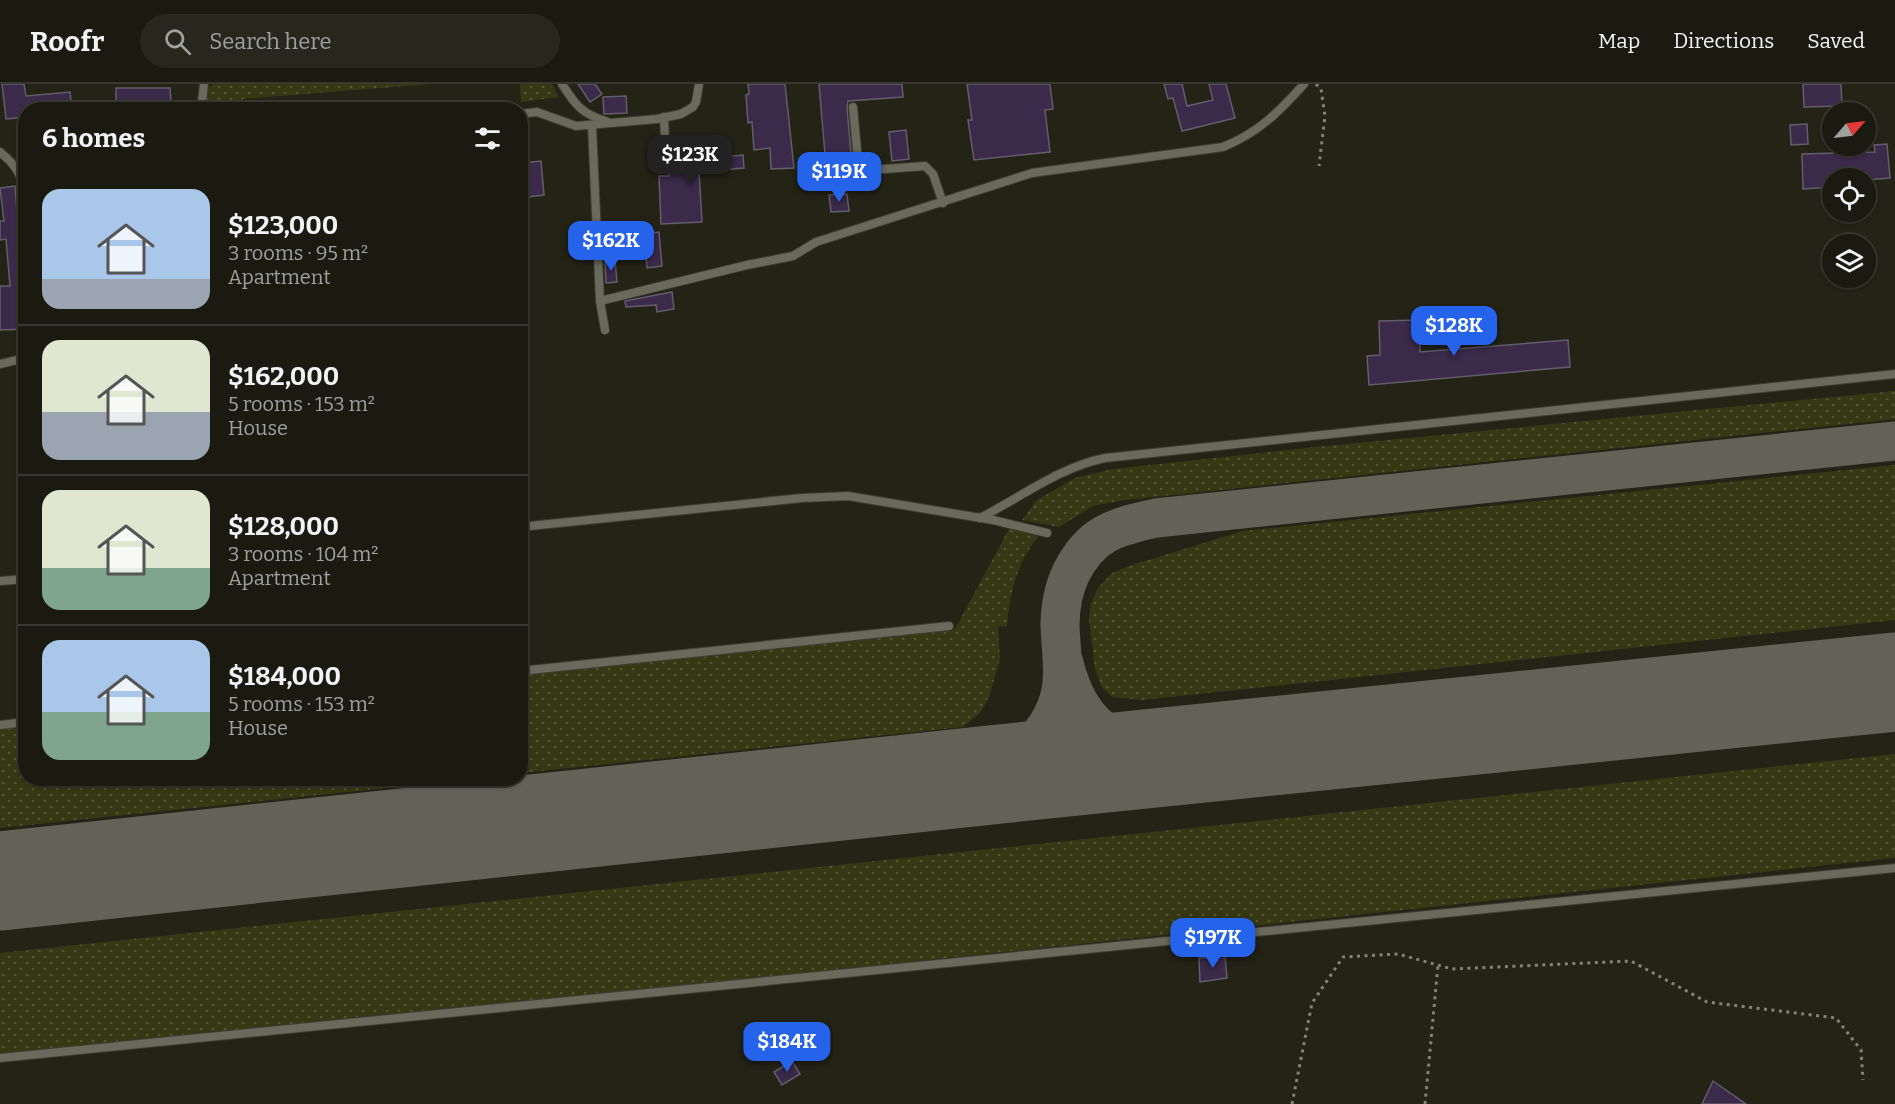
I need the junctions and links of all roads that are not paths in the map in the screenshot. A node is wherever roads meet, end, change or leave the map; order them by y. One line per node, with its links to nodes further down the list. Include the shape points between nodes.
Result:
1 (204, 84): 5 (lane)
2 (562, 84): 9 (lane, via 581,111)
3 (699, 84): 8 (lane, via 693,107)
4 (1304, 84): 16 (lane, via 1261,127 1223,147 1032,173)
5 (202, 102)
6 (853, 107): 14 (lane)
7 (528, 113): 10 (lane, via 537,112 576,126)
8 (664, 117): 9 (lane); 12 (lane)
9 (611, 123): 10 (lane)
10 (592, 126): 17 (lane)
11 (0, 152): 13 (lane)
12 (666, 164)
13 (18, 171)
14 (859, 171): 15 (lane); 16 (lane, via 925,166 933,174)
15 (817, 174)
16 (943, 202): 17 (lane, via 816,242 793,256)
17 (600, 301): 18 (lane)
18 (604, 330)
19 (18, 360): 20 (lane)
20 (0, 364)
21 (1895, 374): 22 (lane, via 1105,458 1058,474)
22 (980, 518): 23 (lane, via 849,496); 24 (lane)
23 (528, 526)
24 (1047, 533)
25 (18, 580): 26 (lane)
26 (0, 581)
27 (949, 626): 28 (lane)
28 (528, 670)
29 (18, 723): 30 (lane)
30 (0, 725)
31 (1895, 868): 32 (lane)
32 (0, 1058)

